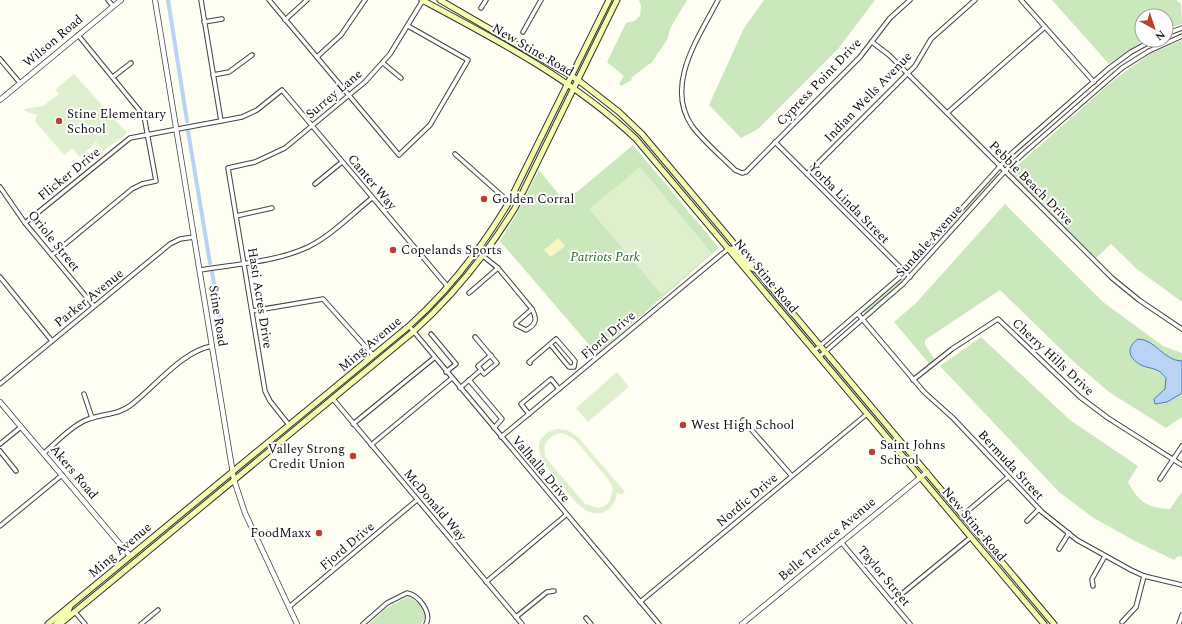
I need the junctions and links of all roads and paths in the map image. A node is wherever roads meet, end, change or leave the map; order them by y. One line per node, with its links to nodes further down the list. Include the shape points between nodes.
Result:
1 (108, 0): 18 (street)
2 (121, 0): 18 (street, Wilson Road)
3 (155, 0): 56 (street, Stine Road)
4 (201, 0): 22 (street)
5 (269, 0): 21 (street)
6 (307, 0): 21 (street)
7 (365, 0): 32 (street, via 341,35)
8 (423, 0): 23 (street, Surrey Lane); 45 (main road, New Stine Road)
9 (440, 0): 39 (main road, New Stine Road)
10 (486, 0): 19 (street)
11 (541, 0): 25 (street)
12 (609, 0): 39 (main road, Ming Avenue)
13 (617, 0): 42 (main road, Ming Avenue)
14 (718, 0): 59 (street, Cypress Point Drive, via 684,69 681,83 686,113 692,126 739,172 746,172)
15 (910, 0): 28 (street, Cypress Point Drive, via 890,18)
16 (975, 0): 37 (street, Indian Wells Avenue, via 931,39 918,62)
17 (1021, 0): 24 (street)
18 (114, 6): 26 (street, Wilson Road)
19 (481, 8)
20 (222, 19): 22 (street)
21 (285, 20): 32 (street)
22 (204, 22): 38 (street)
23 (408, 26): 35 (street, Surrey Lane); 49 (street, via 468,60 430,125 399,155)
24 (1045, 27): 43 (street); 52 (street)
25 (523, 32)
26 (78, 35): 40 (street); 44 (street, Wilson Road)
27 (1182, 36): 36 (street, Sundale Avenue)
28 (872, 42): 37 (street, Pebble Beach Drive); 59 (street, Cypress Point Drive)
29 (1139, 48): 31 (street, Sundale Avenue)
30 (252, 55): 38 (street, via 229,72)
31 (1125, 56): 36 (street); 43 (street, Sundale Avenue)
32 (317, 57): 49 (street)
33 (0, 59): 44 (street)
34 (131, 63): 40 (street)
35 (383, 63): 41 (street); 49 (street, Surrey Lane)
36 (1130, 63): 50 (street, Sundale Avenue)
37 (907, 73): 52 (street, Pebble Beach Drive); 65 (street, Indian Wells Avenue)
38 (213, 76): 53 (street)
39 (571, 76): 42 (main road, New Stine Road); 45 (main road, Ming Avenue)
40 (113, 77): 58 (street, via 141,111)
41 (401, 78)
42 (578, 80): 46 (main road, Ming Avenue); 76 (main road, New Stine Road, via 642,134)
43 (1094, 82): 48 (street, Sundale Avenue)
44 (20, 83): 51 (street, Wilson Road)
45 (567, 83): 46 (main road, New Stine Road); 69 (main road, Ming Avenue)
46 (574, 88): 73 (main road, New Stine Road, via 636,139); 75 (main road, Ming Avenue, via 521,195)
47 (282, 90): 53 (street, Flicker Drive, via 250,114); 54 (street, Canter Way)
48 (1082, 92): 50 (street); 55 (street, Sundale Avenue)
49 (349, 95): 54 (street, Surrey Lane)
50 (1088, 97): 57 (street, Sundale Avenue)
51 (0, 100)
52 (947, 113): 62 (street, Pebble Beach Drive)
53 (221, 121): 56 (street, Flicker Drive)
54 (312, 126): 61 (street, Canter Way); 63 (street, Surrey Lane, via 275,153 255,162)
55 (1043, 126): 57 (street); 62 (street, Sundale Avenue)
56 (176, 128): 58 (street, Flicker Drive); 74 (street, Stine Road)
57 (1048, 132): 64 (street, Sundale Avenue)
58 (148, 133): 72 (street, Flicker Drive, via 124,141); 78 (street, via 156,181 132,189)
59 (775, 142): 65 (street, Yorba Linda Street)
60 (454, 154): 69 (street)
61 (342, 162): 66 (street); 68 (street, Canter Way)
62 (1000, 166): 64 (street, Pebble Beach Drive); 85 (street, Sundale Avenue)
63 (228, 168): 71 (street, Hasti Acres Drive)
64 (1005, 171): 87 (street, Sundale Avenue); 98 (street, Pebble Beach Drive, via 1112,278)
65 (806, 174): 85 (street, Yorba Linda Street)
66 (316, 184)
67 (0, 187): 72 (street, Oriole Street)
68 (372, 198): 80 (street, via 309,246 281,256); 88 (street, Canter Way)
69 (509, 202): 75 (main road, via 510,208); 82 (main road, Ming Avenue, via 490,234)
70 (272, 208): 71 (street)
71 (236, 216): 80 (street, Hasti Acres Drive)
72 (25, 223): 78 (street, Oriole Street)
73 (711, 228): 76 (main road, via 717,230 725,239); 77 (main road, New Stine Road)
74 (194, 237): 84 (street, Stine Road); 91 (street, Parker Avenue, via 170,244)
75 (496, 239): 79 (main road, Ming Avenue)
76 (731, 240): 83 (main road, New Stine Road)
77 (728, 249): 83 (main road, via 734,249 749,267); 106 (main road, New Stine Road); 117 (street, Fjord Drive)
78 (52, 255): 91 (street, Oriole Street)
79 (483, 256): 81 (street); 89 (main road, Ming Avenue)
80 (244, 262): 84 (street); 94 (street, Hasti Acres Drive)
81 (498, 268): 90 (street); 92 (street)
82 (464, 269): 88 (main road, Ming Avenue); 89 (main road)
83 (755, 269): 105 (main road, New Stine Road)
84 (200, 270): 104 (street, Stine Road)
85 (904, 272): 87 (street, Yorba Linda Street); 95 (street, Sundale Avenue)
86 (0, 277): 102 (street)
87 (910, 277): 96 (street, Sundale Avenue)
88 (448, 287): 93 (main road, via 448,293); 97 (main road, Ming Avenue)
89 (455, 291): 93 (main road, Ming Avenue)
90 (469, 293)
91 (94, 306): 102 (street, Parker Avenue)
92 (532, 309): 92 (street, via 516,323 516,325 526,330 535,323)
93 (437, 310): 99 (main road, Ming Avenue)
94 (252, 311): 108 (street, via 323,299); 134 (street, Hasti Acres Drive, via 265,391)
95 (858, 314): 96 (street, Bermuda Street); 105 (street, Sundale Avenue)
96 (862, 320): 107 (street, Sundale Avenue); 120 (street, Bermuda Street)
97 (409, 326): 99 (street, Valhalla Drive); 108 (main road, Ming Avenue)
98 (1182, 329)
99 (413, 332): 111 (street, Valhalla Drive); 126 (main road, Ming Avenue)
100 (431, 334): 116 (street, via 456,364)
101 (475, 337): 109 (street)
102 (52, 341): 121 (street, Parker Avenue)
103 (550, 344): 112 (street); 113 (street, via 569,367); 113 (street, via 556,339 575,361)
104 (212, 346): 131 (street, via 188,356 124,409); 146 (street, Stine Road)
105 (820, 346): 106 (street, Sundale Avenue); 107 (main road, New Stine Road)
106 (814, 351): 110 (main road, New Stine Road)
107 (826, 352): 110 (street, Sundale Avenue); 147 (main road, New Stine Road)
108 (373, 355): 115 (main road, Ming Avenue)
109 (491, 355): 114 (street, via 478,366); 114 (street, via 497,363 484,374)
110 (819, 357): 129 (main road, New Stine Road)
111 (434, 358): 116 (street, Valhalla Drive); 133 (street)
112 (530, 363)
113 (574, 367): 117 (street)
114 (481, 370): 119 (street)
115 (354, 371): 125 (main road, Ming Avenue); 126 (main road, via 336,391)
116 (446, 372): 118 (street, Valhalla Drive)
117 (579, 372): 123 (street, Fjord Drive)
118 (452, 378): 122 (street, Valhalla Drive); 139 (street)
119 (469, 380): 122 (street); 136 (street, via 502,419)
120 (913, 380): 143 (street, Cherry Hills Drive, via 952,349 998,319 1080,397); 151 (street, Bermuda Street)
121 (0, 384)
122 (460, 388): 136 (street, Valhalla Drive)
123 (559, 389): 128 (street, Fjord Drive); 128 (street, via 551,379 546,383 521,404)
124 (84, 394): 131 (street)
125 (328, 394): 130 (main road); 134 (main road, Ming Avenue)
126 (333, 399): 130 (main road, Ming Avenue); 133 (street, McDonald Way)
127 (0, 402): 135 (street, Akers Road)
128 (529, 414): 137 (street, Fjord Drive)
129 (867, 414): 149 (street, Nordic Drive); 150 (main road, New Stine Road)
130 (311, 417): 153 (main road, Ming Avenue)
131 (92, 418): 142 (street, via 77,425)
132 (743, 420): 149 (street)
133 (353, 424): 139 (street, McDonald Way)
134 (289, 425): 146 (main road, Ming Avenue)
135 (21, 427): 138 (street); 142 (street, Akers Road)
136 (494, 428): 137 (street, Valhalla Drive)
137 (501, 437): 156 (street, Valhalla Drive)
138 (0, 444)
139 (371, 445): 154 (street, McDonald Way)
140 (1182, 446): 143 (street)
141 (0, 451): 145 (street)
142 (44, 454): 148 (street, Akers Road)
143 (1173, 459): 144 (street, Cherry Hills Drive); 152 (street)
144 (1182, 465)
145 (16, 471)
146 (233, 471): 153 (street, Stine Road); 160 (main road, Ming Avenue)
147 (927, 472): 150 (street, Belle Terrace Avenue); 157 (main road, New Stine Road)
148 (62, 475): 159 (street); 166 (street, Akers Road)
149 (791, 475): 175 (street, Nordic Drive)
150 (920, 477): 162 (main road, New Stine Road); 163 (street, Belle Terrace Avenue)
151 (1008, 477): 155 (street, Bermuda Street); 157 (street)
152 (1160, 479)
153 (234, 480): 165 (main road, Ming Avenue); 178 (street, Stine Road, via 245,513)
154 (417, 500): 169 (street, McDonald Way); 178 (street, Fjord Drive)
155 (1039, 509): 158 (street); 161 (street, Bermuda Street)
156 (566, 515): 169 (street); 175 (street, Valhalla Drive)
157 (963, 515): 199 (main road, New Stine Road)
158 (1027, 521)
159 (0, 526)
160 (166, 527): 165 (main road, via 144,549); 166 (main road, Ming Avenue)
161 (1069, 533): 164 (street); 167 (street, Bermuda Street)
162 (970, 538): 176 (street); 198 (main road, New Stine Road)
163 (841, 542): 176 (street, Taylor Street); 196 (street, Belle Terrace Avenue)
164 (1059, 549)
165 (142, 555): 172 (main road, Ming Avenue)
166 (130, 556): 170 (main road, Ming Avenue); 172 (main road, via 130,561)
167 (1106, 556): 168 (street, Bermuda Street); 173 (street, via 1092,579)
168 (1144, 576): 171 (street, Bermuda Street); 184 (street, via 1136,607)
169 (486, 582): 182 (street, McDonald Way)
170 (96, 584): 177 (main road, Ming Avenue); 180 (main road, via 76,605)
171 (1182, 585)
172 (106, 586): 180 (main road, Ming Avenue)
173 (1093, 586)
174 (554, 591): 182 (street, via 547,592)
175 (640, 602): 195 (street, Valhalla Drive)
176 (892, 602): 197 (street, Taylor Street)
177 (70, 606): 185 (main road, Ming Avenue); 186 (main road, via 68,612)
178 (289, 607): 190 (street, Stine Road)
179 (158, 610): 189 (street)
180 (75, 612): 187 (main road, Ming Avenue); 188 (street)
181 (1182, 615): 200 (street)
182 (516, 617): 193 (street, McDonald Way)
183 (586, 618): 194 (street)
184 (1122, 622)
185 (48, 624)
186 (56, 624)
187 (60, 624)
188 (85, 624)
189 (141, 624)
190 (297, 624)
191 (363, 624): 192 (street, via 387,604 407,593 413,595 427,610 429,616)
192 (426, 624)
193 (522, 624)
194 (591, 624)
195 (658, 624)
196 (742, 624)
197 (910, 624)
198 (1044, 624)
199 (1054, 624)
200 (1179, 624)

